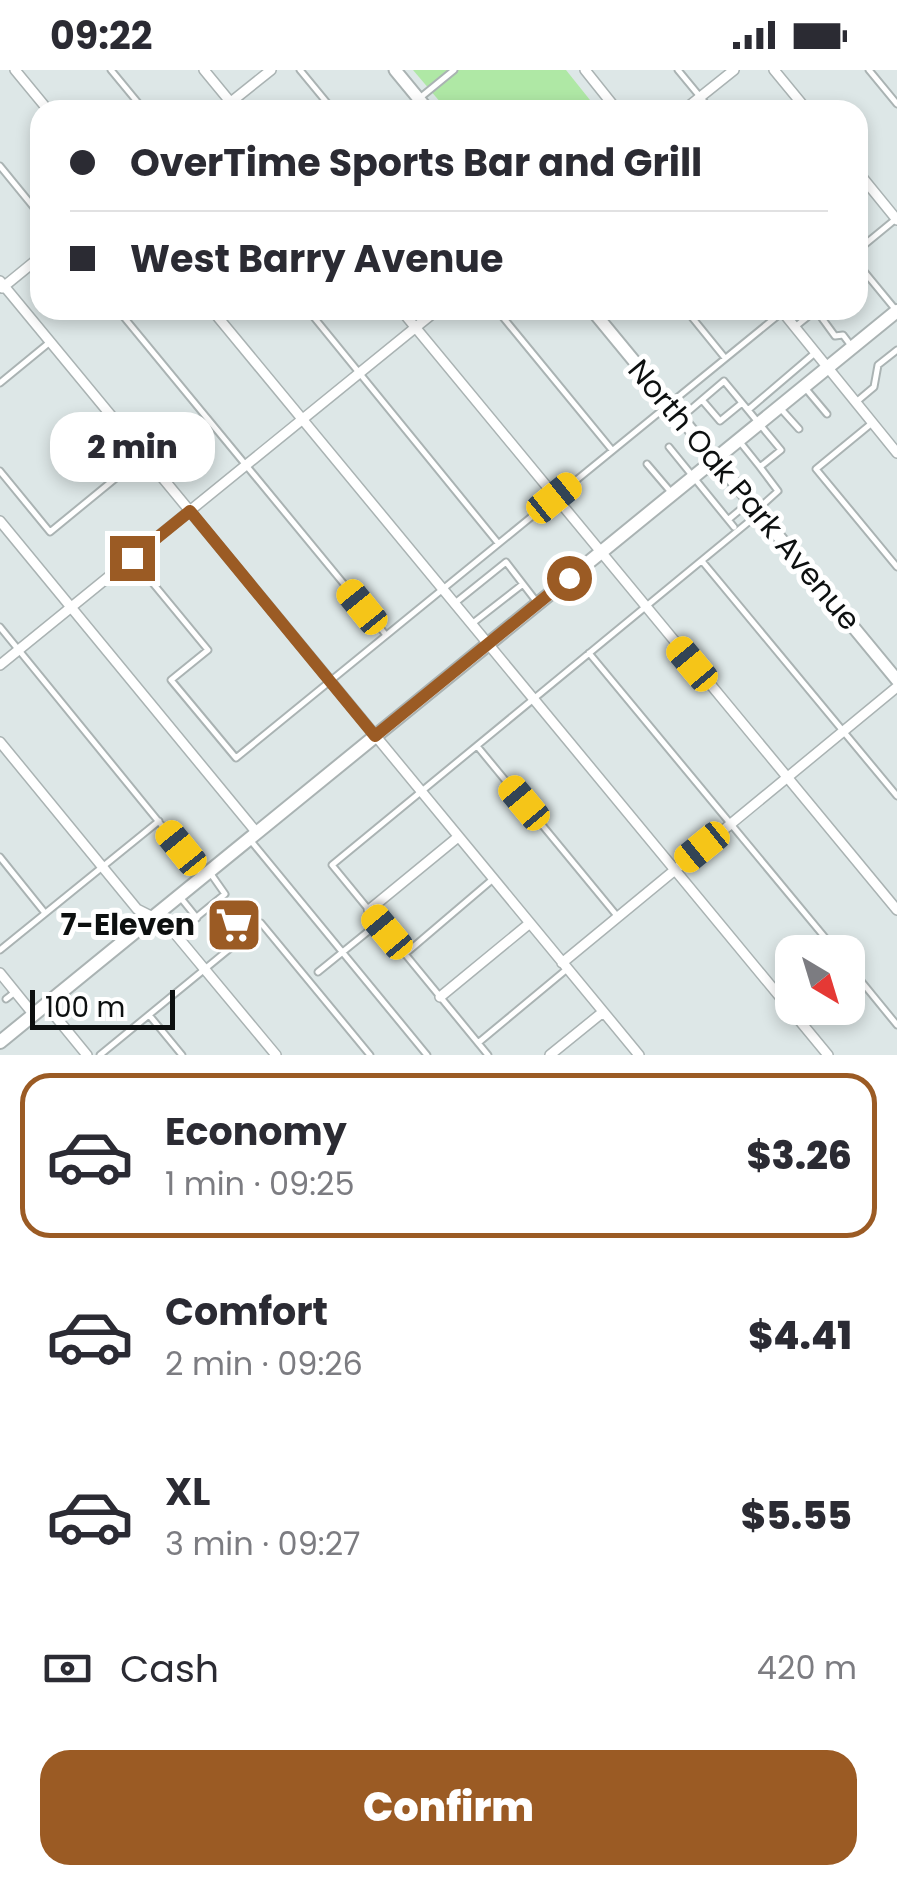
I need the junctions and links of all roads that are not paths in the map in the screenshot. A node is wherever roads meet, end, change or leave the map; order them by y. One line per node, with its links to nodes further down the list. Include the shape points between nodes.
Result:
1 (15, 70): 15 (street)
2 (111, 70): 16 (lane)
3 (204, 70): 17 (street)
4 (270, 70): 18 (street)
5 (300, 70): 19 (lane)
6 (395, 70): 14 (street)
7 (454, 70): 14 (lane)
8 (584, 70): 20 (street)
9 (678, 70): 13 (lane)
10 (734, 70): 13 (street)
11 (774, 70): 23 (street)
12 (869, 70): 24 (lane)
13 (700, 97): 21 (street); 22 (lane)
14 (418, 98)
15 (40, 100)
16 (136, 100)
17 (229, 100)
18 (240, 100)
19 (325, 100)
20 (610, 100)
21 (696, 100)
22 (703, 100)
23 (799, 100)
24 (897, 104)
25 (0, 166): 27 (lane)
26 (868, 184): 28 (street)
27 (30, 203)
28 (897, 219): 29 (lane)
29 (868, 242)
30 (30, 264): 32 (street)
31 (868, 276): 33 (lane)
32 (1, 286): 34 (street)
33 (897, 311): 51 (main road)
34 (30, 319)
35 (31, 320): 50 (street)
36 (126, 320): 79 (lane)
37 (220, 320): 67 (street)
38 (316, 320): 56 (lane)
39 (409, 320): 49 (street)
40 (425, 320): 49 (street)
41 (505, 320): 74 (lane)
42 (600, 320): 62 (street, North Oak Park Avenue)
43 (694, 320): 54 (lane)
44 (771, 320): 54 (lane)
45 (790, 320): 48 (street)
46 (804, 320): 48 (lane)
47 (823, 320): 51 (lane)
48 (795, 327): 53 (street)
49 (415, 328): 56 (street); 84 (street)
50 (50, 342): 57 (lane); 76 (street)
51 (852, 348): 55 (main road)
52 (897, 350): 61 (lane, via 878,365 874,388)
53 (816, 352): 55 (street); 64 (lane)
54 (726, 358): 62 (lane)
55 (828, 367): 58 (main road); 61 (street)
56 (360, 373): 67 (street); 90 (lane)
57 (0, 383)
58 (804, 386): 63 (main road); 65 (lane)
59 (702, 400): 60 (lane, via 720,421); 60 (lane, via 724,381); 66 (lane)
60 (742, 403): 64 (lane)
61 (856, 403): 68 (street)
62 (669, 404): 66 (street, North Oak Park Avenue); 74 (lane)
63 (779, 407): 69 (main road); 70 (lane)
64 (748, 410): 69 (lane)
65 (827, 414)
66 (680, 418): 77 (street, North Oak Park Avenue)
67 (302, 420): 79 (street); 96 (street)
68 (872, 423): 72 (street); 94 (lane, via 816,469)
69 (758, 424): 71 (main road); 80 (lane, via 780,450)
70 (799, 429)
71 (738, 440): 77 (main road); 80 (lane)
72 (893, 440): 75 (street)
73 (669, 447): 82 (lane)
74 (612, 450): 84 (lane)
75 (897, 454)
76 (144, 455): 81 (lane, via 50,532); 86 (street)
77 (714, 460): 82 (main road); 85 (street, North Oak Park Avenue)
78 (648, 464): 83 (lane)
79 (246, 465): 86 (street); 103 (lane)
80 (760, 466): 85 (lane, via 778,491)
81 (0, 471)
82 (693, 477): 83 (main road); 87 (lane)
83 (672, 494): 91 (main road)
84 (554, 498): 90 (lane); 91 (street)
85 (755, 509): 87 (lane); 93 (lane); 109 (street, North Oak Park Avenue)
86 (190, 511): 92 (street); 108 (street)
87 (728, 520): 89 (lane)
88 (0, 522): 99 (street)
89 (734, 527)
90 (498, 543): 96 (lane)
91 (600, 553): 98 (main road); 100 (street)
92 (132, 558): 99 (street); 108 (lane, via 208,650 171,680 236,758)
93 (702, 561): 100 (lane); 111 (lane)
94 (897, 567)
95 (523, 584): 97 (lane, via 506,562); 98 (lane); 101 (lane)
96 (442, 590): 97 (street); 103 (lane)
97 (454, 604): 101 (street)
98 (538, 604): 104 (main road)
99 (70, 608): 105 (street); 120 (street)
100 (645, 608): 106 (lane); 115 (street)
101 (470, 625): 104 (street)
102 (0, 626): 105 (lane)
103 (386, 635): 108 (lane)
104 (487, 645): 110 (street); 112 (main road)
105 (19, 650): 107 (street); 118 (lane)
106 (590, 653): 110 (lane); 119 (lane)
107 (0, 665)
108 (330, 681): 112 (street)
109 (897, 683): 111 (street)
110 (532, 700): 114 (lane); 124 (street)
111 (843, 731): 115 (street); 117 (lane)
112 (375, 736): 116 (street); 120 (main road)
113 (0, 742): 123 (street)
114 (476, 746): 116 (lane); 132 (lane)
115 (787, 778): 119 (street); 129 (street)
116 (421, 792): 121 (street); 128 (lane, via 332,865)
117 (897, 796)
118 (159, 821): 123 (lane); 125 (lane)
119 (731, 824): 124 (street); 137 (lane)
120 (253, 836): 125 (main road); 139 (lane)
121 (458, 837): 126 (street); 128 (street)
122 (0, 857): 130 (lane)
123 (103, 867): 130 (lane); 131 (street, via 138,909)
124 (674, 870): 132 (street); 165 (street)
125 (206, 874): 127 (main road); 133 (lane, via 226,894)
126 (494, 880): 134 (street); 140 (lane)
127 (179, 896): 131 (main road); 133 (lane)
128 (368, 910): 140 (lane)
129 (897, 910)
130 (46, 913): 138 (lane)
131 (154, 917): 136 (street); 149 (main road)
132 (618, 917): 141 (street)
133 (197, 918): 136 (lane)
134 (530, 923): 141 (street); 147 (street)
135 (371, 929): 139 (lane)
136 (176, 934): 142 (street)
137 (823, 935)
138 (0, 950)
139 (342, 952): 144 (lane); 161 (lane)
140 (405, 954): 147 (lane)
141 (565, 966): 150 (street); 155 (lane)
142 (205, 969): 152 (lane); 159 (street); 160 (lane, via 261,923)
143 (0, 972): 146 (street)
144 (318, 972)
145 (865, 985): 153 (lane)
146 (16, 992): 148 (lane); 151 (street)
147 (440, 997): 155 (lane)
148 (6, 999)
149 (46, 1005): 151 (main road); 156 (street)
150 (603, 1012): 163 (street); 164 (street)
151 (34, 1014): 154 (main road)
152 (149, 1015): 157 (lane); 158 (lane)
153 (897, 1024)
154 (0, 1042)
155 (478, 1043): 162 (lane)
156 (88, 1055)
157 (100, 1055)
158 (182, 1055)
159 (276, 1055)
160 (370, 1055)
161 (427, 1055)
162 (488, 1055)
163 (550, 1055)
164 (639, 1055)
165 (828, 1055)

